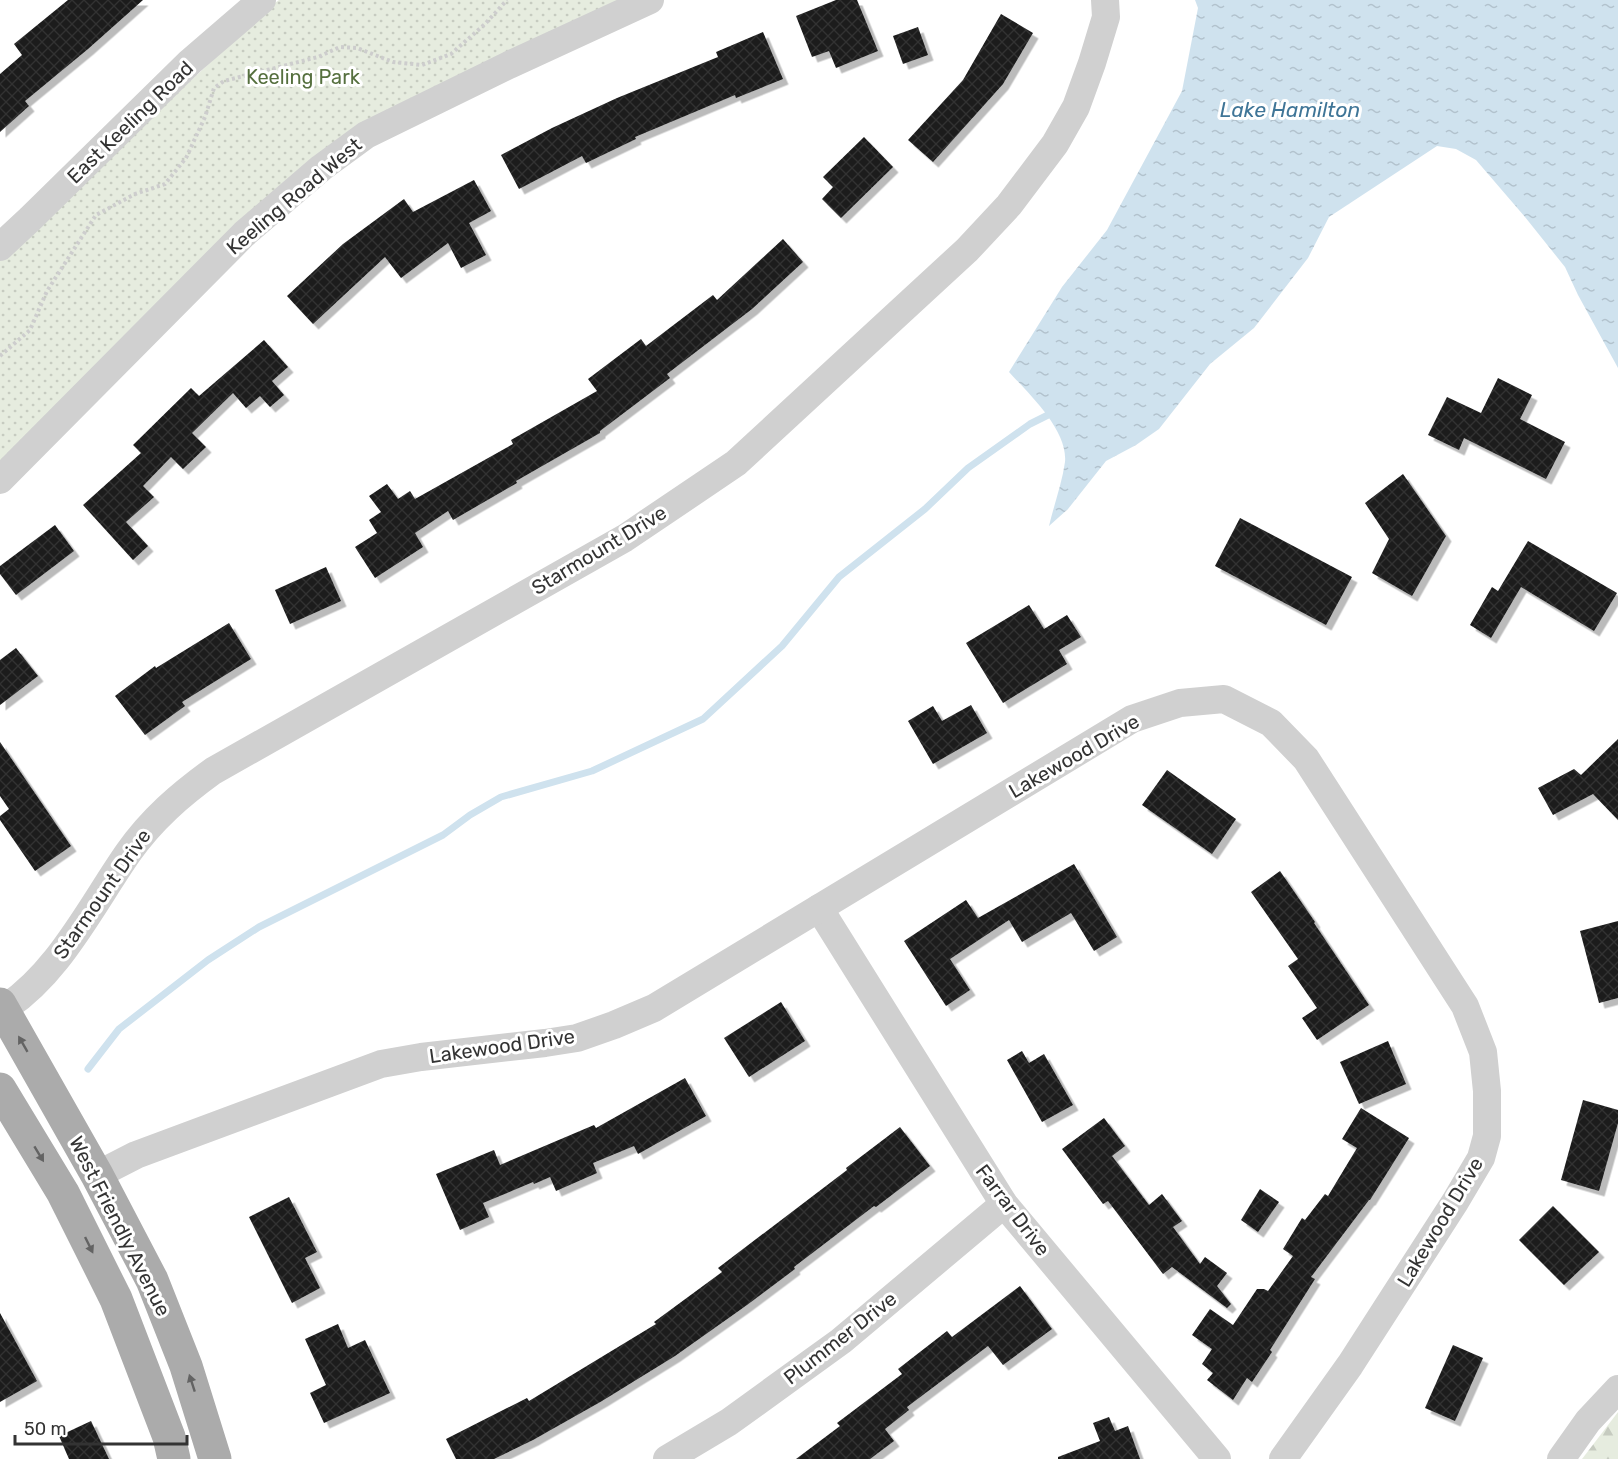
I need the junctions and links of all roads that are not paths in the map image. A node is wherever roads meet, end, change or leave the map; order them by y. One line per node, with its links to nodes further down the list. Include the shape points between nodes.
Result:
1 (262, 0): 4 (street, East Keeling Road, via 190,62)
2 (650, 0): 5 (street, Keeling Road West, via 366,135 321,168 244,234)
3 (1105, 0): 7 (street, Starmount Drive, via 1106,17 1076,107 1055,144 1009,205 967,250 736,463 625,538 213,771 179,796 129,851 51,968 23,995)
4 (0, 247)
5 (0, 480)
6 (819, 908): 9 (street, Lakewood Drive, via 654,1008 614,1025 577,1038 381,1065 136,1155); 10 (street, Farrar Drive); 16 (street, Lakewood Drive, via 1132,719 1180,703 1224,699 1271,723 1306,759 1465,1006 1483,1052 1487,1136 1481,1158 1455,1202 1350,1365)
7 (1, 1008): 9 (main road, West Friendly Avenue, one-way to 7)
8 (0, 1089): 12 (main road, West Friendly Avenue, one-way to 12, via 63,1193 116,1299)
9 (97, 1175): 13 (main road, West Friendly Avenue, one-way to 9, via 186,1366 152,1280)
10 (1004, 1204): 14 (street, Plummer Drive, via 841,1341 729,1422); 15 (street, Farrar Drive)
11 (1618, 1389): 17 (street, via 1588,1421)
12 (174, 1459)
13 (215, 1459)
14 (667, 1459)
15 (1217, 1459)
16 (1283, 1459)
17 (1562, 1459)

